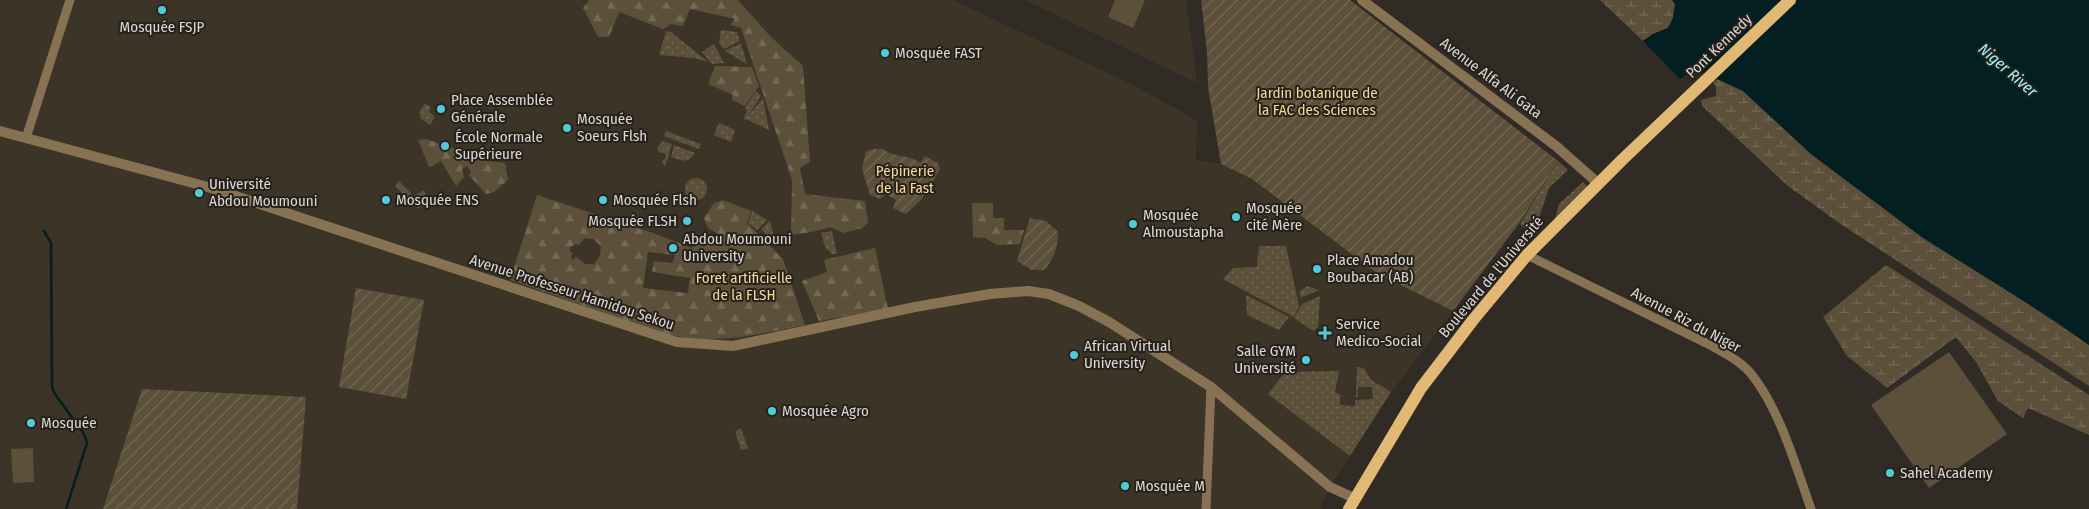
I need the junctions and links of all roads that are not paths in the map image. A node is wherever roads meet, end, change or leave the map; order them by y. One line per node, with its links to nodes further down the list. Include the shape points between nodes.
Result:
1 (70, 0): 6 (street)
2 (1362, 0): 7 (street, Avenue Alfa Ali Gata, via 1556,146)
3 (1790, 0): 4 (main road, Pont Kennedy)
4 (1692, 94): 7 (main road, Boulevard de l'Université)
5 (0, 131): 6 (street, Avenue Professeur Hamidou Sekou)
6 (26, 138): 9 (street, Avenue Professeur Hamidou Sekou, via 208,187 387,244 669,341 733,346 915,307 1028,291 1049,294 1079,306)
7 (1599, 184): 8 (main road, Boulevard de l'Université)
8 (1527, 255): 10 (main road, Boulevard de l'Université, via 1421,388); 12 (street, Avenue Riz du Niger, via 1712,346 1752,374 1775,415)
9 (1211, 387): 10 (street, Avenue Professeur Hamidou Sekou); 11 (street)
10 (1352, 504)
11 (1206, 509)
12 (1810, 509)

